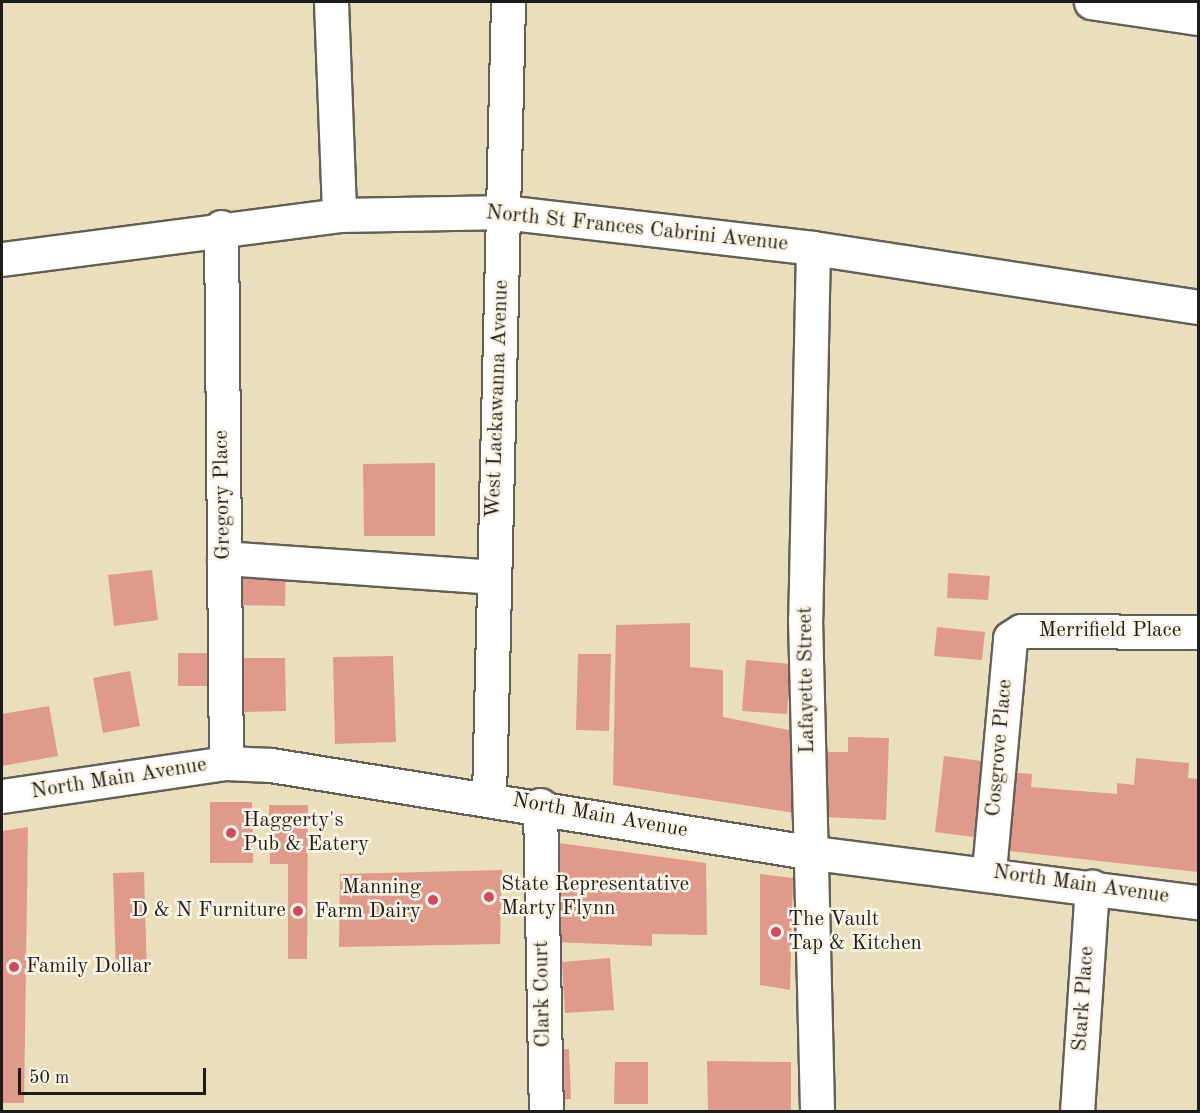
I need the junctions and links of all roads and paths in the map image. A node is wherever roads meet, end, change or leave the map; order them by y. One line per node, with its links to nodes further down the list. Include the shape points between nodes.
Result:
1 (331, 2): 6 (street)
2 (508, 2): 5 (street, West Lackawanna Avenue)
3 (1091, 2): 4 (street)
4 (1198, 18)
5 (503, 212): 6 (street, North St Frances Cabrini Avenue); 8 (street, North St Frances Cabrini Avenue); 12 (street, West Lackawanna Avenue)
6 (339, 215): 7 (street, North St Frances Cabrini Avenue)
7 (221, 227): 9 (street, North St Frances Cabrini Avenue); 11 (street, Gregory Place)
8 (813, 248): 10 (street, North St Frances Cabrini Avenue); 19 (street, Lafayette Street, via 805,618)
9 (2, 259)
10 (1198, 307)
11 (224, 558): 12 (street); 15 (street, Gregory Place)
12 (493, 577): 17 (street, West Lackawanna Avenue)
13 (1021, 631): 14 (street, Merrifield Place); 20 (street, Cosgrove Place, via 1008,644)
14 (1198, 632)
15 (226, 763): 16 (street, North Main Avenue); 17 (street, North Main Avenue)
16 (2, 796)
17 (489, 797): 18 (street, North Main Avenue)
18 (540, 805): 19 (street, North Main Avenue); 23 (street, Clark Court)
19 (814, 853): 20 (street, North Main Avenue); 24 (street, Lafayette Street)
20 (989, 872): 21 (street, North Main Avenue)
21 (1092, 886): 22 (street, North Main Avenue); 25 (street, Stark Place)
22 (1198, 902)
23 (546, 1112)
24 (817, 1112)
25 (1077, 1112)

